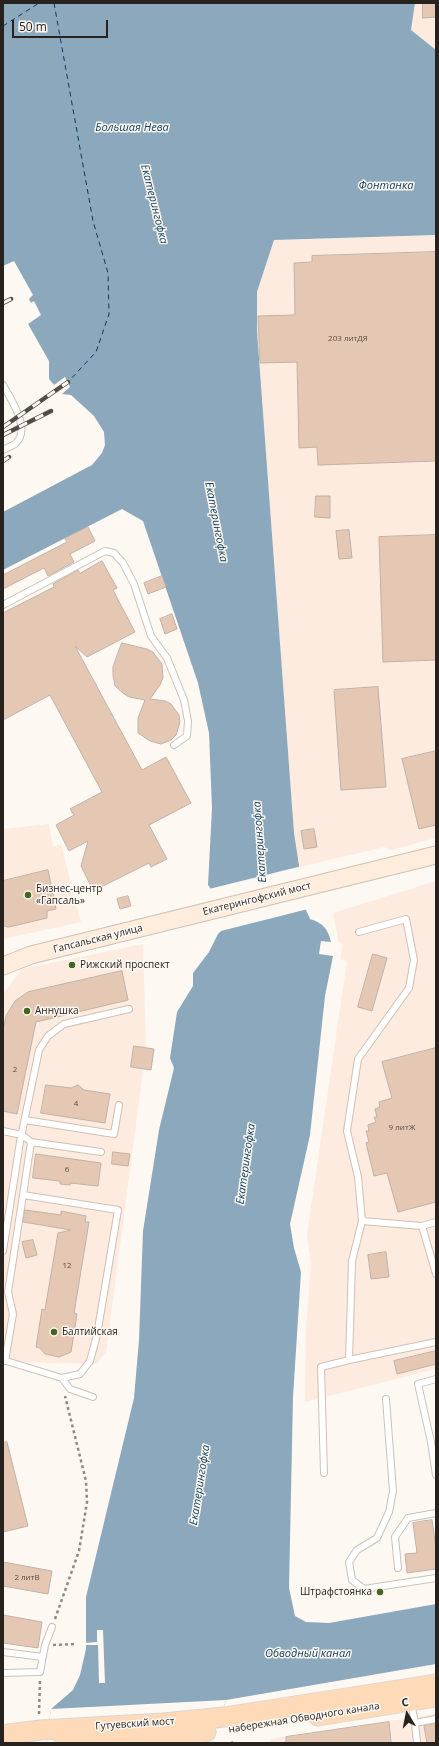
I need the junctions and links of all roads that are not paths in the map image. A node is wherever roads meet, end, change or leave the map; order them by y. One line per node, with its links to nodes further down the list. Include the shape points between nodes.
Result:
1 (3, 385): 2 (lane, via 19,416 21,426 21,435 15,444)
2 (3, 450)
3 (3, 605): 4 (lane, via 106,551 114,552 134,584 151,636 166,658 184,700 188,721 187,736)
4 (174, 745)
5 (436, 855): 6 (street, Екатерингофский мост)
6 (195, 915): 8 (street, Гапсальская улица, via 32,955)
7 (359, 932): 17 (lane, via 406,919 414,960 409,988 358,1059 347,1131 358,1177)
8 (3, 966)
9 (129, 1009): 11 (lane, via 64,1024 48,1036 39,1050)
10 (119, 1105): 11 (lane, via 114,1134)
11 (25, 1120): 13 (lane)
12 (3, 1131): 13 (lane)
13 (22, 1135): 14 (lane); 20 (lane)
14 (31, 1142): 15 (lane); 16 (lane)
15 (101, 1152)
16 (23, 1195): 24 (lane, via 8,1292 13,1314); 26 (lane, via 118,1210 98,1335 90,1361 80,1374)
17 (362, 1220): 19 (lane); 25 (lane, via 352,1261)
18 (436, 1222): 19 (lane)
19 (422, 1226): 22 (lane)
20 (3, 1246): 21 (lane)
21 (3, 1251)
22 (436, 1274)
23 (436, 1342): 25 (lane)
24 (4, 1360): 26 (lane)
25 (348, 1360): 30 (lane, via 321,1367)
26 (62, 1378): 28 (lane, via 70,1389)
27 (436, 1379): 31 (lane, via 418,1384)
28 (93, 1397)
29 (386, 1399): 34 (lane, via 393,1491 389,1512 377,1538 357,1550 349,1562 352,1580 364,1590)
30 (324, 1473)
31 (436, 1475)
32 (436, 1513): 33 (lane, via 408,1518 395,1537)
33 (398, 1568)
34 (436, 1578)
35 (52, 1627): 37 (lane)
36 (3, 1652): 37 (lane)
37 (43, 1657): 38 (lane, via 40,1672)
38 (3, 1673)
39 (436, 1684): 44 (main road, набережная Обводного канала)
40 (436, 1697): 41 (main road, набережная Обводного канала)
41 (411, 1701): 43 (lane); 44 (main road, набережная Обводного канала)
42 (436, 1719): 43 (lane)
43 (415, 1723): 47 (lane)
44 (227, 1733): 45 (main road, Гутуевский мост, via 163,1723 43,1722); 46 (main road, Гутуевский мост)
45 (6, 1737)
46 (64, 1743)
47 (417, 1743)

